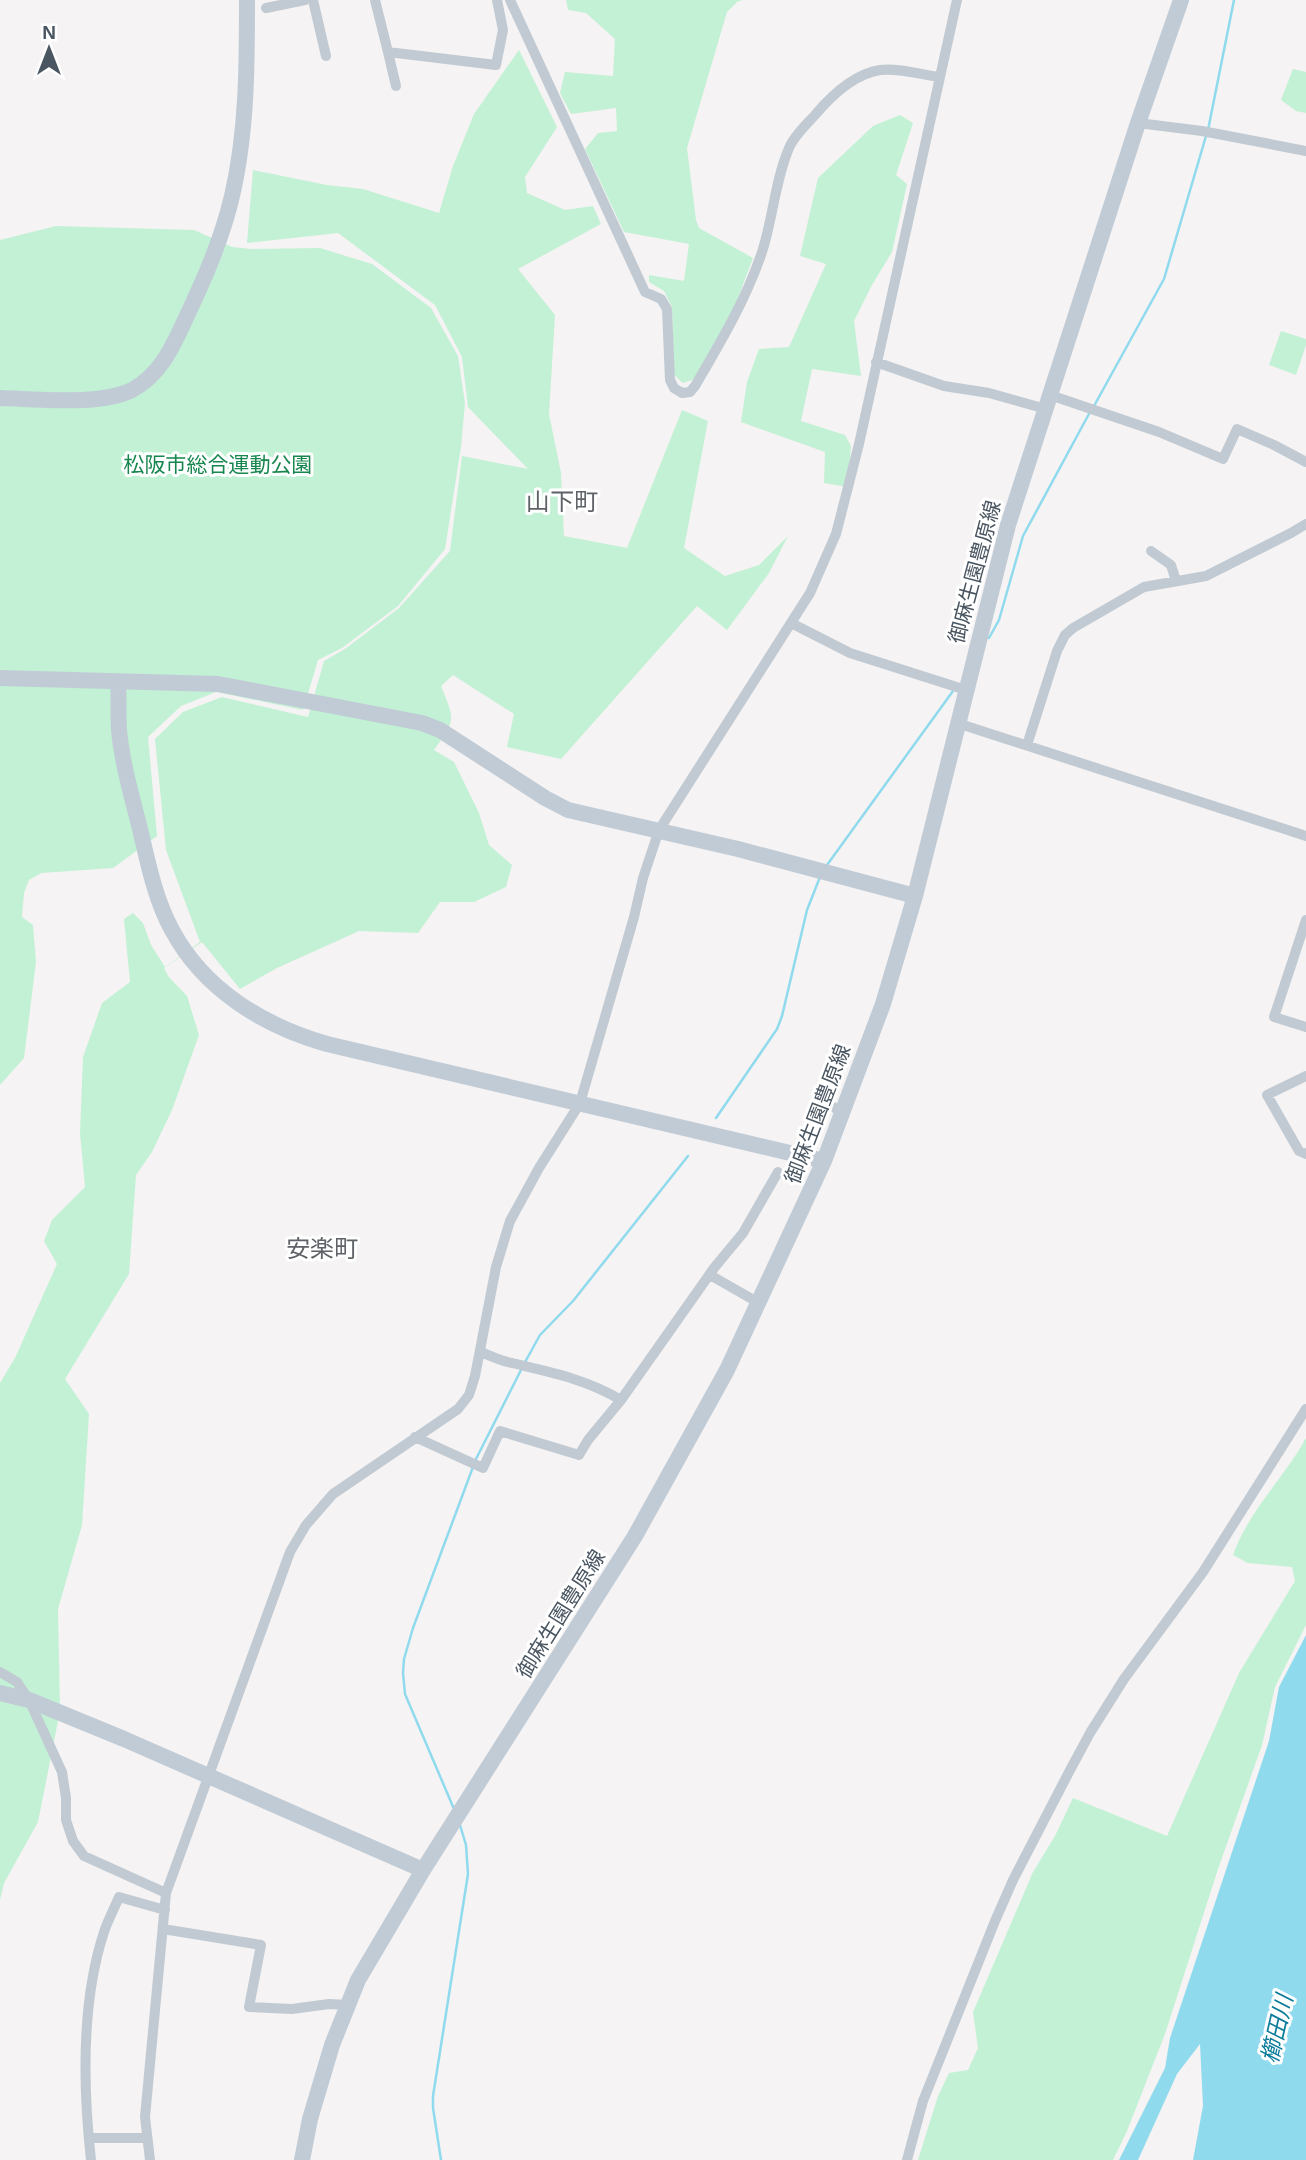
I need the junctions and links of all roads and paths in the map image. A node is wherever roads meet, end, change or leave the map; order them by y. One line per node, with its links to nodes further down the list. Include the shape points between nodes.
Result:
1 (247, 0): 17 (street, via 243,122 232,197 200,289 172,348 146,381 120,395 76,400)
2 (305, 0): 9 (street)
3 (313, 0): 11 (street)
4 (375, 0): 10 (street)
5 (497, 0): 10 (street, via 503,30 496,65)
6 (510, 0): 12 (street, via 645,292 661,299 667,309 670,380 682,393 695,386 736,314 762,251 782,170 795,138 834,93 870,74 899,70)
7 (957, 0): 12 (street)
8 (1181, 0): 14 (street, 御麻生園豊原線)
9 (266, 8)
10 (388, 52): 13 (street)
11 (327, 56)
12 (938, 77): 16 (street)
13 (396, 86)
14 (1138, 123): 15 (street); 18 (street, 御麻生園豊原線)
15 (1306, 151)
16 (876, 362): 18 (street, via 944,386); 23 (street, via 836,534)
17 (0, 398)
18 (1048, 402): 19 (street, via 1086,407 1223,459 1237,429); 26 (street, 御麻生園豊原線, via 1008,525)
19 (1306, 462)
20 (1306, 524): 22 (street, via 1216,572)
21 (1151, 551): 22 (street, via 1171,565)
22 (1176, 581): 28 (street, via 1144,587 1065,635)
23 (791, 623): 26 (street, via 850,653); 29 (street)
24 (0, 678): 25 (street)
25 (118, 682): 29 (street, via 218,684 431,726 568,810); 35 (street, via 123,754 155,890 172,931 208,978 244,1008 299,1036)
26 (966, 690): 27 (street, 御麻生園豊原線)
27 (957, 723): 28 (street); 31 (street, 御麻生園豊原線)
28 (1027, 745): 30 (street)
29 (659, 830): 31 (street); 35 (street)
30 (1306, 836)
31 (915, 896): 36 (street, 御麻生園豊原線, via 883,1004)
32 (1306, 920): 33 (street, via 1274,1017)
33 (1306, 1027)
34 (1306, 1076): 38 (street, via 1268,1095 1299,1151)
35 (580, 1103): 39 (street); 43 (street, via 510,1220 496,1267)
36 (842, 1114): 37 (street, via 830,1105); 39 (street, 御麻生園豊原線)
37 (806, 1133)
38 (1306, 1154)
39 (824, 1161): 42 (street, 御麻生園豊原線)
40 (778, 1172): 41 (street, via 743,1233)
41 (710, 1275): 42 (street); 44 (street)
42 (759, 1303): 51 (street, 御麻生園豊原線, via 635,1536)
43 (481, 1352): 44 (street, via 570,1377); 46 (street, via 465,1401)
44 (621, 1399): 46 (street, via 579,1455 500,1431 483,1468)
45 (1306, 1409): 61 (street, via 1203,1572 1124,1678 1090,1733 995,1921 923,2101)
46 (415, 1437): 50 (street, via 333,1494 297,1539)
47 (0, 1672): 49 (street, via 17,1682)
48 (0, 1693): 49 (street)
49 (29, 1700): 50 (street); 52 (street, via 62,1772 66,1820 73,1841 84,1856)
50 (209, 1775): 51 (street); 52 (street)
51 (423, 1870): 55 (street, 御麻生園豊原線, via 358,1980)
52 (166, 1893): 53 (street)
53 (165, 1910): 54 (street); 56 (street, via 119,1897 104,1932 91,1990 86,2059)
54 (163, 1929): 55 (street, via 261,1945 249,2007); 57 (street)
55 (348, 2006): 60 (street, 御麻生園豊原線, via 332,2045)
56 (89, 2138): 57 (street); 58 (street)
57 (146, 2138): 59 (street)
58 (92, 2160)
59 (150, 2160)
60 (302, 2160)
61 (907, 2160)

